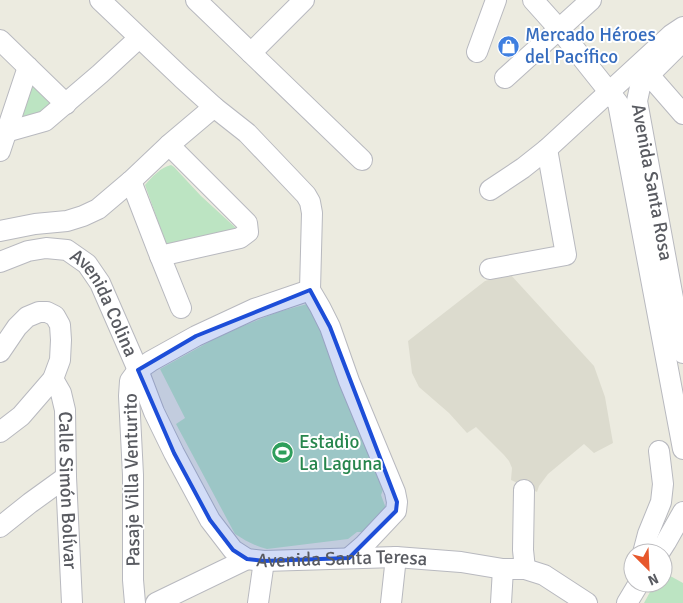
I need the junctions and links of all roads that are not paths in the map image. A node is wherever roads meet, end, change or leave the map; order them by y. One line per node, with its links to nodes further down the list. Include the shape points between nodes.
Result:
1 (100, 0): 9 (street)
2 (196, 0): 13 (street)
3 (304, 0): 13 (street)
4 (496, 0): 12 (street)
5 (534, 0): 8 (street)
6 (591, 0): 8 (street)
7 (683, 27): 17 (street, Avenida Santa Rosa)
8 (559, 29): 16 (street); 17 (street)
9 (139, 38): 18 (street); 19 (street)
10 (0, 40): 14 (street)
11 (683, 41): 15 (street, Avenida Santa Rosa)
12 (477, 52)
13 (251, 53): 25 (street)
14 (28, 67): 18 (street); 21 (street)
15 (649, 75): 20 (street); 33 (street, Avenida Santa Rosa, via 640,87 637,101)
16 (505, 78)
17 (609, 93): 23 (street, Avenida Santa Rosa); 40 (street, via 618,103)
18 (66, 104): 21 (street, via 45,121)
19 (214, 107): 22 (street); 32 (street, via 247,133 310,202)
20 (683, 114)
21 (6, 132): 24 (street)
22 (170, 145): 26 (street); 29 (street, via 247,223 248,232 240,238)
23 (547, 149): 27 (street, Avenida Santa Rosa); 31 (street, via 566,256)
24 (0, 151)
25 (362, 160)
26 (131, 181): 28 (street, via 83,216); 29 (street)
27 (490, 190)
28 (0, 231)
29 (160, 256): 34 (street)
30 (0, 262): 37 (street, Avenida Colina, via 46,248 67,250 87,264 100,283)
31 (490, 269)
32 (310, 290): 37 (street, Pasaje Villa Venturito, via 196,336); 49 (street, via 330,327 397,502 396,511)
33 (677, 290): 36 (street, Avenida Santa Rosa)
34 (181, 308)
35 (0, 352): 38 (street, via 27,317 47,312 55,316 60,325 60,360)
36 (683, 353)
37 (138, 370): 50 (street, Avenida Santa Teresa, via 154,412 210,520 233,550); 54 (street, Pasaje Villa Venturito, via 130,381 128,396 134,475)
38 (53, 378): 39 (street, via 21,416); 42 (street, Calle Simón Bolívar, via 65,410)
39 (0, 432)
40 (683, 449)
41 (659, 451): 46 (street, via 664,484)
42 (66, 477): 45 (street); 53 (street, Calle Simón Bolívar)
43 (524, 490): 52 (street)
44 (683, 512): 47 (street)
45 (0, 527)
46 (646, 543)
47 (670, 543)
48 (396, 557): 49 (street, Avenida Santa Teresa); 51 (street, Avenida Santa Teresa); 57 (street)
49 (349, 558): 50 (street, Avenida Santa Teresa)
50 (256, 560): 55 (street); 56 (street)
51 (503, 569): 52 (street, Avenida Santa Teresa); 58 (street)
52 (525, 569): 59 (street, Avenida Santa Teresa, via 544,574)
53 (72, 603)
54 (135, 603)
55 (156, 603)
56 (258, 603)
57 (391, 603)
58 (501, 603)
59 (587, 603)

